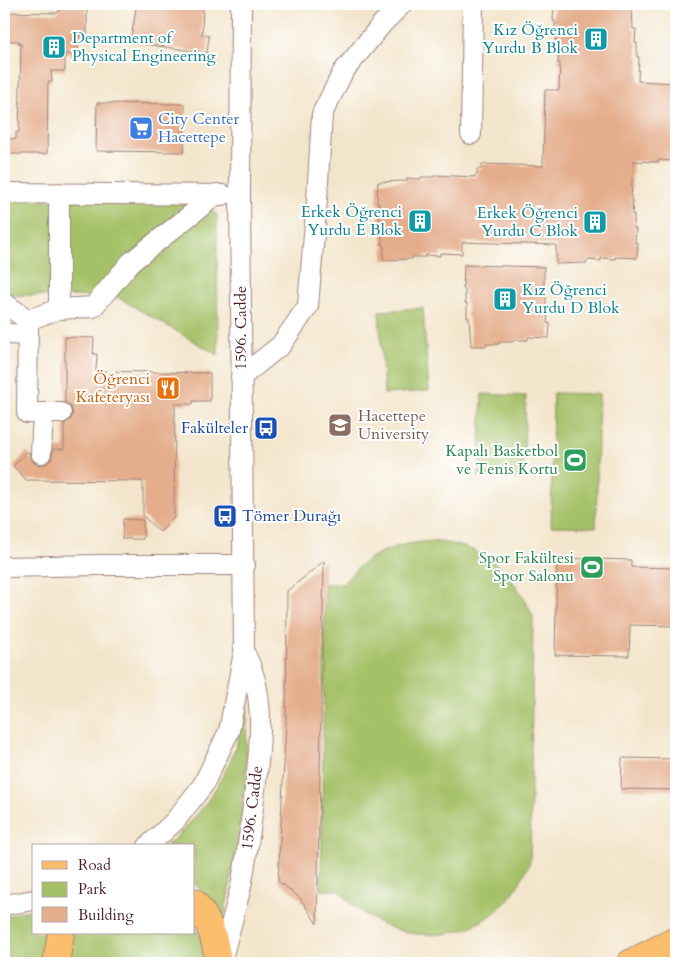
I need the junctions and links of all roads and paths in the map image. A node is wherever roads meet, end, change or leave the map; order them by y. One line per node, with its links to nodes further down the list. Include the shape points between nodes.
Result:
1 (242, 4): 8 (street, 1596. Cadde)
2 (402, 4): 12 (street, via 343,72 322,114 308,306 281,345)
3 (473, 4): 4 (street)
4 (471, 134)
5 (4, 193): 6 (street)
6 (59, 193): 7 (street); 10 (street)
7 (217, 194): 8 (street); 10 (street, via 131,262 94,307)
8 (240, 195): 12 (street, 1596. Cadde)
9 (4, 303): 11 (street)
10 (59, 308): 11 (street)
11 (22, 330): 13 (street, via 27,413 52,413)
12 (241, 377): 14 (street, 1596. Cadde)
13 (41, 453)
14 (245, 565): 15 (street); 16 (street, 1596. Cadde)
15 (4, 567)
16 (244, 652): 17 (street, 1596. Cadde, via 229,731 203,785 174,822); 24 (street, 1596. Cadde, via 251,665 258,696 260,735 250,835 241,886)
17 (150, 844)
18 (32, 900): 20 (street)
19 (195, 903): 24 (main road, 1596. Cadde, via 210,926)
20 (4, 905)
21 (61, 934): 23 (main road)
22 (676, 940): 25 (main road)
23 (56, 963)
24 (220, 963)
25 (630, 963)

